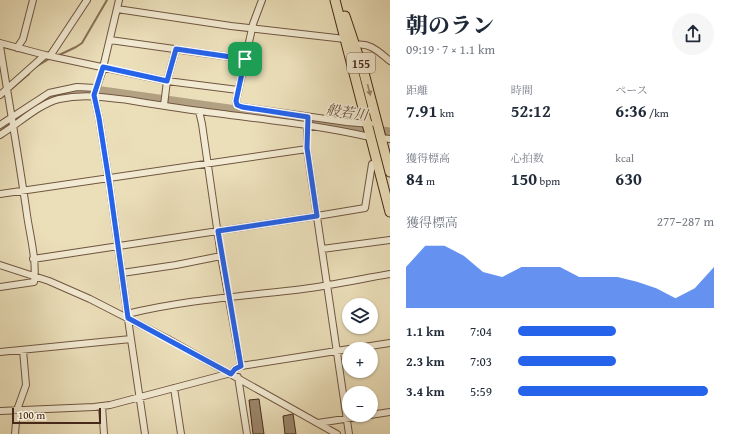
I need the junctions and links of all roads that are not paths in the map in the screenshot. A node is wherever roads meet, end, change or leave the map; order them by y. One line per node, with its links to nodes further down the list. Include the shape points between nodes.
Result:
1 (33, 0): 13 (street, via 23,39)
2 (87, 0): 15 (street)
3 (119, 0): 7 (street)
4 (262, 0): 8 (street)
5 (335, 0): 9 (highway, 155)
6 (340, 0): 12 (highway, 155)
7 (117, 9): 8 (street); 10 (street)
8 (252, 28): 9 (street); 16 (street)
9 (345, 39): 29 (highway, 155)
10 (110, 40): 14 (street); 18 (street)
11 (0, 45): 13 (street); 20 (street)
12 (355, 45): 17 (street, via 367,44); 30 (highway, 155, one-way to 30)
13 (17, 48): 15 (street)
14 (176, 49): 16 (street); 19 (street)
15 (48, 56): 18 (street); 20 (street)
16 (245, 59): 21 (street)
17 (390, 61)
18 (103, 67): 19 (street); 22 (street)
19 (167, 81): 21 (street); 24 (street)
20 (7, 89): 23 (street); 26 (street)
21 (238, 90): 27 (street, via 237,105)
22 (95, 91): 24 (street); 26 (street, via 57,100); 26 (street, via 77,87 49,93); 36 (street)
23 (0, 95)
24 (165, 103): 25 (street)
25 (198, 111): 27 (street); 33 (street)
26 (12, 122): 28 (street); 31 (street); 37 (street)
27 (307, 122): 29 (street); 29 (street, via 340,130); 32 (street)
28 (0, 126)
29 (368, 130): 30 (street); 39 (highway, 155)
30 (382, 133): 35 (highway, 155)
31 (0, 135)
32 (307, 148): 33 (street); 40 (street)
33 (208, 163): 36 (street); 41 (street)
34 (372, 164): 40 (street, via 365,208)
35 (390, 172)
36 (108, 178): 37 (street); 43 (street)
37 (24, 191): 38 (street); 46 (street)
38 (0, 194)
39 (390, 212)
40 (317, 216): 41 (street); 44 (street)
41 (218, 231): 43 (street); 45 (street)
42 (390, 240): 44 (street)
43 (118, 245): 46 (street); 48 (street)
44 (322, 249): 51 (street)
45 (221, 256): 48 (street); 53 (street)
46 (33, 259): 50 (street)
47 (0, 265): 50 (street)
48 (122, 273): 54 (street)
49 (390, 274): 51 (street)
50 (35, 277): 52 (street, via 34,282); 54 (street)
51 (327, 284): 53 (street); 60 (street)
52 (0, 287)
53 (228, 298): 54 (street, via 147,309); 62 (street)
54 (127, 316): 55 (street); 63 (street)
55 (131, 339): 58 (street); 67 (street)
56 (390, 343): 57 (street)
57 (378, 345)
58 (23, 350): 61 (street); 69 (street, via 26,385)
59 (342, 350): 60 (street)
60 (337, 351): 62 (street); 65 (street)
61 (0, 352)
62 (241, 366): 63 (street)
63 (231, 374): 64 (street); 66 (street)
64 (238, 377): 75 (street); 81 (street)
65 (343, 386)
66 (174, 388): 67 (street); 80 (street)
67 (140, 397): 68 (street); 79 (street)
68 (102, 406): 69 (street); 78 (street)
69 (17, 410): 70 (street); 77 (street)
70 (0, 411)
71 (390, 412): 72 (street)
72 (378, 414)
73 (342, 420): 75 (street)
74 (348, 422): 83 (street)
75 (318, 423): 76 (street)
76 (327, 431): 82 (street)
77 (14, 434)
78 (104, 434)
79 (145, 434)
80 (181, 434)
81 (247, 434)
82 (337, 434)
83 (349, 434)

